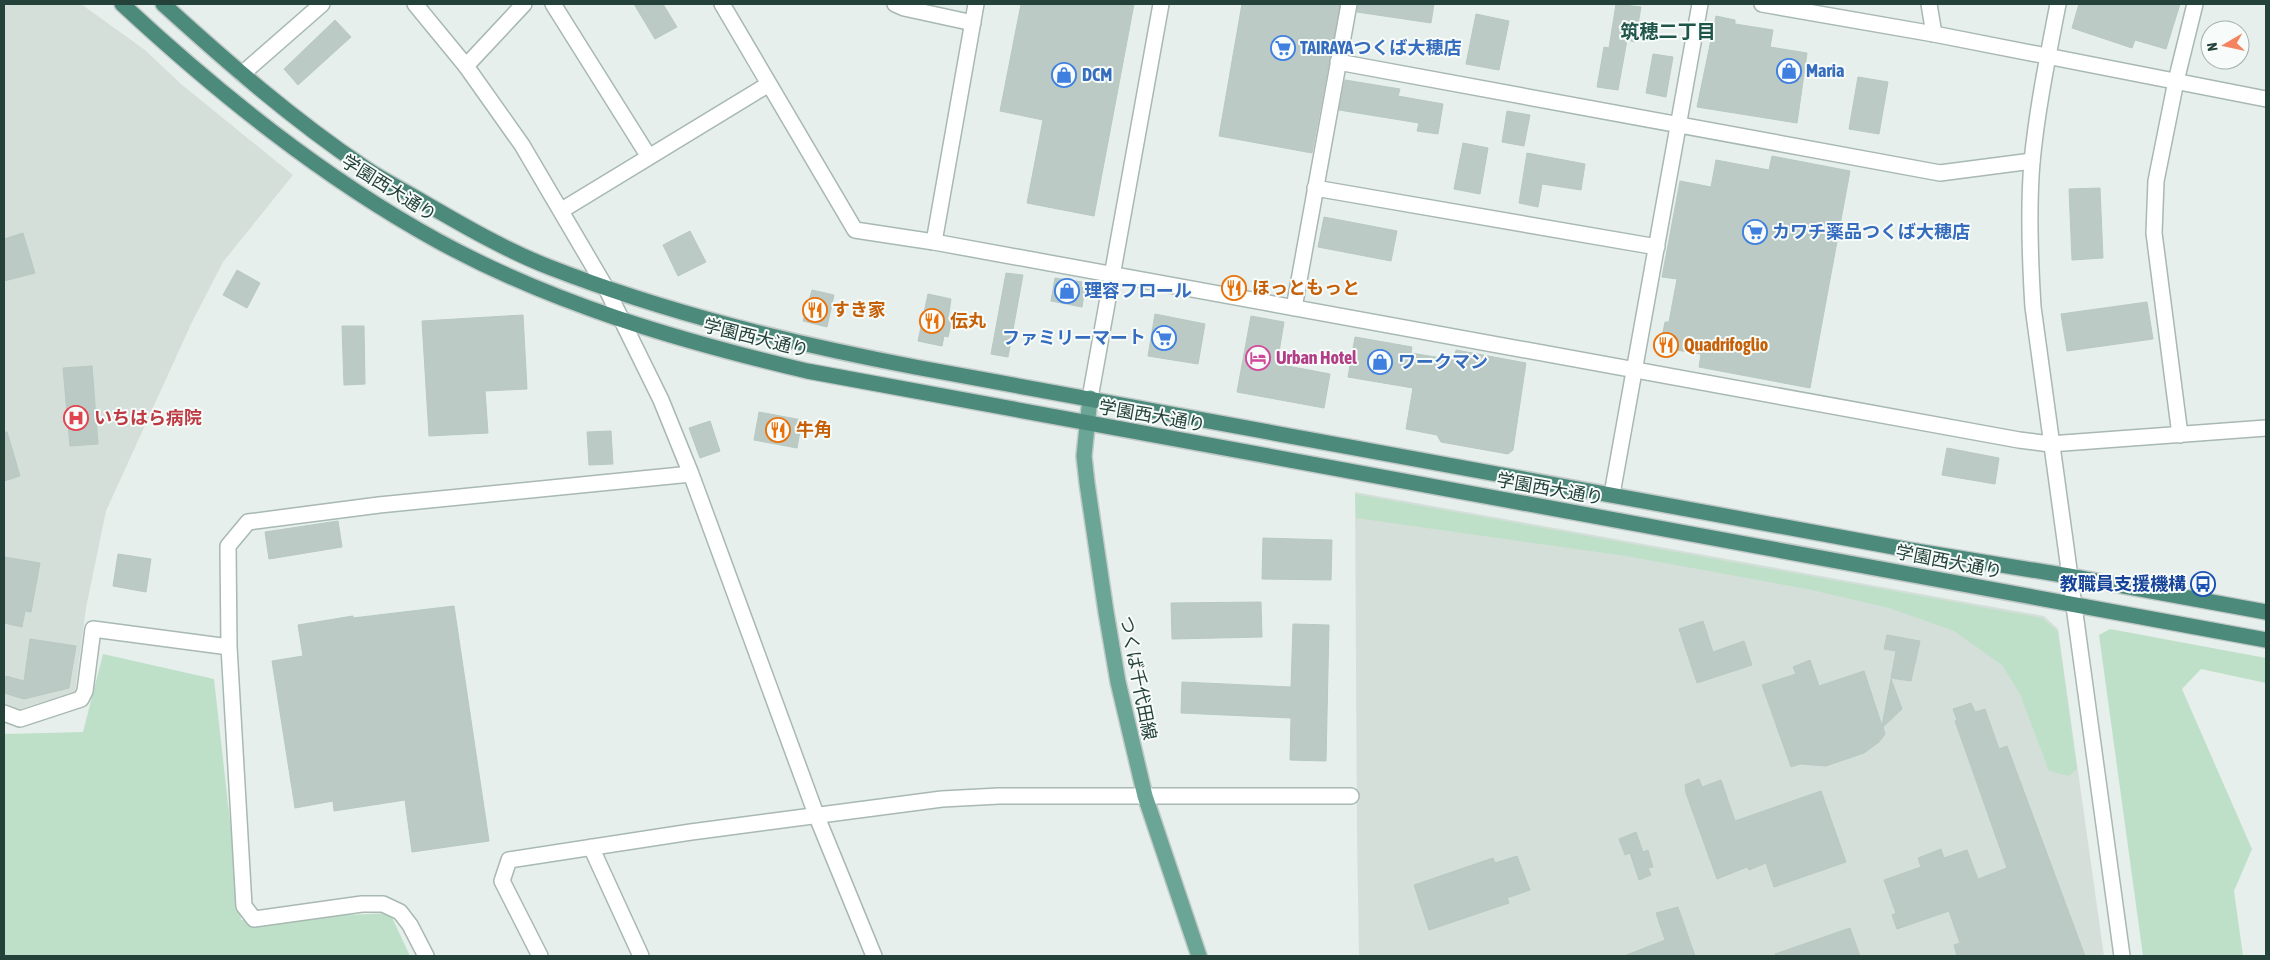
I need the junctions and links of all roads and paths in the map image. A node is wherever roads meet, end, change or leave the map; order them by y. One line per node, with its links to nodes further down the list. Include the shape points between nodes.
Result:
1 (122, 4): 36 (highway, 学園西大通り, via 256,119 376,205 492,268)
2 (163, 4): 22 (highway, 学園西大通り)
3 (322, 4): 22 (street)
4 (415, 4): 21 (street)
5 (524, 4): 21 (street)
6 (553, 4): 27 (street)
7 (722, 4): 24 (street)
8 (896, 4): 17 (street)
9 (976, 4): 17 (street)
10 (1161, 4): 33 (street)
11 (1349, 4): 20 (street)
12 (1700, 4): 26 (street)
13 (1762, 4): 18 (street)
14 (1929, 4): 18 (street)
15 (2058, 4): 19 (street)
16 (2195, 4): 23 (street)
17 (973, 23): 31 (street)
18 (1934, 34): 19 (street)
19 (2048, 56): 23 (street); 28 (street)
20 (1338, 62): 26 (street); 29 (street)
21 (466, 66): 30 (street, via 522,145)
22 (242, 74): 34 (highway, 学園西大通り, via 289,114 374,174 497,243)
23 (2176, 80): 25 (street); 41 (street, via 2156,181 2154,233)
24 (769, 84): 27 (street); 31 (street, via 855,230)
25 (2266, 99)
26 (1678, 125): 28 (street, via 1940,173); 32 (street)
27 (649, 157): 30 (street)
28 (2032, 161): 42 (street, via 2029,240 2033,307)
29 (1315, 188): 32 (street); 35 (street)
30 (562, 210): 34 (street)
31 (934, 242): 33 (street)
32 (1657, 247): 37 (street)
33 (1112, 275): 35 (street); 38 (street)
34 (606, 288): 36 (street); 38 (highway, 学園西大通り, via 717,323 805,345)
35 (1294, 308): 37 (street)
36 (621, 318): 39 (highway, 学園西大通り, via 697,344 807,371); 43 (street, via 661,400)
37 (1635, 370): 42 (street); 44 (street)
38 (1090, 398): 39 (main road, つくば千代田線); 44 (highway, 学園西大通り)
39 (1086, 423): 46 (highway, 学園西大通り); 51 (main road, つくば千代田線, via 1084,456 1106,612)
40 (2266, 428): 41 (street)
41 (2180, 434): 42 (street)
42 (2050, 444): 45 (street)
43 (691, 474): 49 (street, via 380,505 248,522 228,546); 53 (street)
44 (1612, 494): 45 (highway, 学園西大通り)
45 (2069, 576): 46 (street); 47 (highway, 学園西大通り)
46 (2073, 604): 48 (highway, 学園西大通り); 60 (street)
47 (2266, 612)
48 (2266, 640)
49 (229, 647): 50 (street, via 93,629 85,691 80,699 20,719); 55 (street, via 244,906 254,919 383,904 400,912)
50 (4, 713)
51 (1145, 796): 52 (street); 53 (street, via 942,799); 59 (main road, つくば千代田線)
52 (1351, 796)
53 (817, 817): 54 (street); 58 (street)
54 (591, 848): 56 (street, via 509,860 502,881); 57 (street)
55 (426, 956)
56 (540, 956)
57 (641, 956)
58 (874, 956)
59 (1199, 956)
60 (2122, 956)

